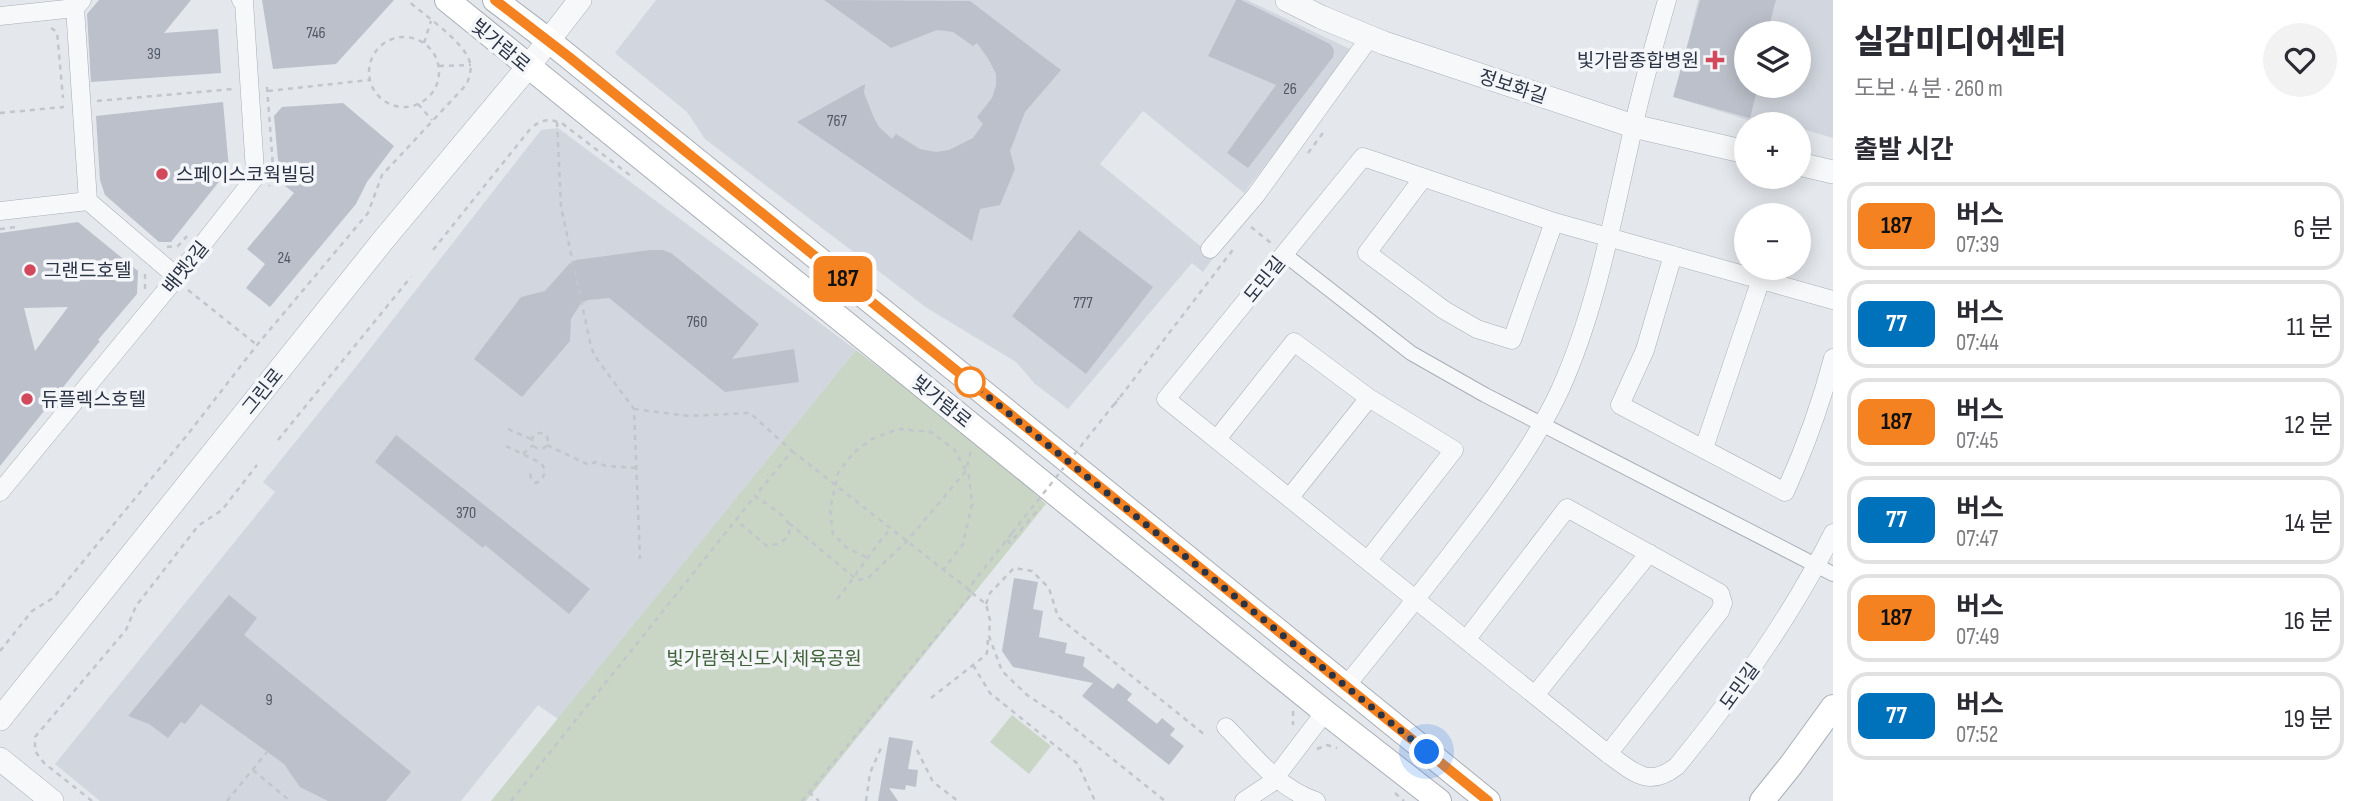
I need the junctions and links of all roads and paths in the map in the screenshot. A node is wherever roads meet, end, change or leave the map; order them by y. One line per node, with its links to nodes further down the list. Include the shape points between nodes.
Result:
1 (241, 0): 50 (street, 배멧2길, via 255,171)
2 (407, 0): 10 (path)
3 (447, 0): 17 (main road, 빛가람로)
4 (495, 0): 13 (main road, 빛가람로)
5 (580, 0): 13 (street, 그린로)
6 (1286, 0): 12 (street, 정보화길)
7 (1667, 0): 26 (street)
8 (78, 4): 9 (street); 32 (street)
9 (0, 16)
10 (431, 21): 14 (path); 15 (path, via 461,47)
11 (50, 27): 23 (path, via 57,32 64,107)
12 (1370, 37): 26 (street, 정보화길); 34 (street)
13 (548, 40): 17 (street, 그린로); 102 (main road, 빛가람로)
14 (424, 43): 16 (path); 18 (path, via 407,36 385,41 370,60)
15 (471, 65): 16 (path); 24 (path, via 467,84)
16 (439, 66): 22 (path, via 436,89)
17 (527, 67): 107 (main road, 빛가람로); 108 (street, 그린로, via 385,237)
18 (369, 80): 20 (path); 22 (path, via 384,101 395,106)
19 (233, 89): 21 (path)
20 (268, 91)
21 (91, 102)
22 (418, 104): 24 (path)
23 (0, 113)
24 (433, 121): 53 (path, via 382,176 368,214)
25 (557, 122): 30 (path); 42 (path, via 540,120 531,128); 57 (path, via 561,207 590,342 594,355)
26 (1633, 126): 27 (street, 정보화길); 39 (street)
27 (1734, 149)
28 (1811, 167): 29 (street)
29 (1833, 172)
30 (633, 178)
31 (1423, 178): 35 (street, 도민길); 35 (street, via 1367,253 1444,310 1477,329 1512,341); 43 (street, 도민길, via 1363,157)
32 (88, 201): 33 (street); 50 (street)
33 (0, 211)
34 (1238, 216): 41 (street); 43 (path)
35 (1554, 222): 39 (street, 도민길)
36 (24, 226): 37 (path)
37 (0, 229)
38 (187, 235): 40 (path, via 178,246)
39 (1610, 238): 44 (street, 도민길); 58 (street, via 1574,357)
40 (158, 248)
41 (1210, 249)
42 (433, 250)
43 (1284, 254): 58 (street, via 1411,353); 61 (street, 도민길, via 1166,399)
44 (1673, 255): 46 (street, 도민길); 67 (street, via 1645,350 1620,405)
45 (145, 267): 51 (path)
46 (1734, 272)
47 (411, 277): 62 (path)
48 (1761, 280): 67 (street)
49 (1765, 280): 52 (street, 도민길)
50 (181, 282): 53 (path); 75 (street, 배멧2길)
51 (142, 298)
52 (1833, 299)
53 (257, 345): 100 (path, via 53,598 32,611)
54 (1833, 358): 67 (street, via 1785,492)
55 (1119, 398): 83 (path, bridge)
56 (1369, 398): 61 (street, via 1294,342); 77 (street); 88 (street, via 1454,450)
57 (634, 409): 68 (path, via 689,416 751,413); 71 (path)
58 (1541, 424): 89 (street); 96 (street, via 1498,492)
59 (508, 429): 60 (path)
60 (532, 439): 64 (path); 65 (path, via 542,433)
61 (1217, 439): 77 (street, 도민길)
62 (278, 440)
63 (972, 444): 73 (path)
64 (533, 445): 65 (path, via 539,449); 69 (path)
65 (547, 445): 71 (path, via 589,465)
66 (506, 446): 69 (path)
67 (1704, 448)
68 (792, 451): 74 (path); 76 (path)
69 (523, 454): 72 (path, via 541,463 544,475 536,483)
70 (257, 465): 121 (path, via 222,510 198,526 136,606 126,630 35,737 35,751 44,763)
71 (636, 468): 87 (path)
72 (530, 470)
73 (966, 471): 74 (path, via 954,449 931,432 898,429 853,453); 84 (path); 90 (path, via 972,504 968,526 962,544)
74 (835, 485): 81 (path); 86 (path, via 830,510 833,534)
75 (0, 492)
76 (755, 496): 79 (path); 80 (path)
77 (1290, 497): 88 (street, 도민길)
78 (1031, 498): 83 (path, via 1040,508 1010,543)
79 (736, 520): 80 (path, via 767,546 786,540); 124 (path)
80 (787, 521): 92 (path)
81 (891, 528): 84 (path); 86 (path)
82 (1833, 533): 89 (street, 도민길)
83 (1006, 540): 93 (path)
84 (907, 541): 90 (path); 92 (path, via 868,578)
85 (1649, 553): 99 (street, via 1567,508); 103 (street); 115 (street, via 1720,593 1723,603)
86 (866, 557): 92 (path)
87 (640, 559)
88 (1368, 560): 96 (street, 도민길)
89 (1816, 566): 91 (street); 115 (street, 도민길, via 1765,651 1677,766 1655,779 1638,775)
90 (943, 570): 93 (path)
91 (1833, 575)
92 (855, 578): 95 (path)
93 (968, 589): 94 (path)
94 (972, 593): 97 (path); 119 (path)
95 (837, 599)
96 (1416, 600): 99 (street, 도민길); 102 (street)
97 (986, 604): 98 (path); 111 (path, via 990,593 1014,568 1032,571 1049,588 1058,617)
98 (989, 636): 101 (path, via 987,653); 130 (path, via 1002,671 1014,684)
99 (1466, 640): 103 (street, 도민길)
100 (0, 651)
101 (973, 665): 104 (path); 129 (path, via 990,693 1077,764)
102 (1345, 687): 134 (main road, 빛가람로)
103 (1535, 695): 115 (street, 도민길)
104 (931, 698)
105 (1833, 707): 135 (main road)
106 (1292, 708): 110 (path)
107 (1325, 712): 118 (street); 133 (main road, 빛가람로)
108 (0, 719)
109 (1226, 727): 118 (street)
110 (1292, 728)
111 (1205, 735)
112 (881, 748): 127 (path, via 870,773)
113 (917, 750): 128 (path, via 933,782)
114 (267, 752): 117 (path)
115 (1608, 754)
116 (0, 759): 120 (street)
117 (253, 770): 122 (path); 123 (path)
118 (1274, 778): 131 (street); 132 (street)
119 (809, 792): 125 (path); 126 (path)
120 (52, 801)
121 (92, 801)
122 (227, 801)
123 (290, 801)
124 (511, 801)
125 (802, 801)
126 (820, 801)
127 (866, 801)
128 (958, 801)
129 (1095, 801)
130 (1165, 801)
131 (1244, 801)
132 (1316, 801)
133 (1438, 801)
134 (1488, 801)
135 (1762, 801)

